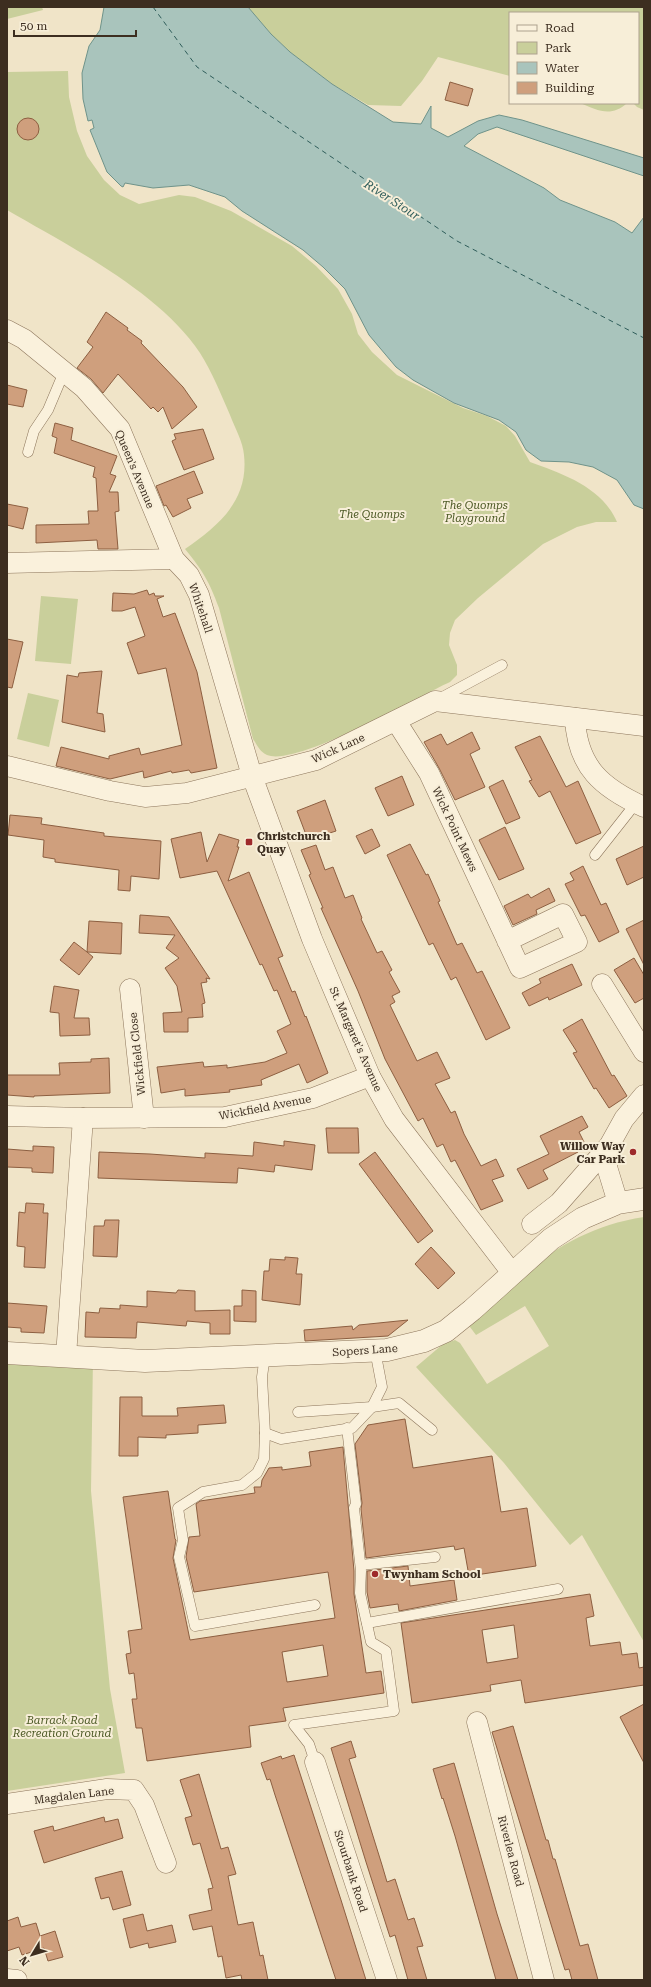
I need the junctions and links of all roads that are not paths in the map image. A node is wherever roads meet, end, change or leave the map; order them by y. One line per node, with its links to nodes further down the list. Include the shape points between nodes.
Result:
1 (7, 330): 2 (street, Queen's Avenue, via 24,339)
2 (64, 372): 3 (lane, via 48,410 34,431); 4 (street, Queen's Avenue, via 84,388 120,430)
3 (28, 452)
4 (174, 559): 5 (street); 12 (street, Whitehall, via 189,575 199,595)
5 (7, 563)
6 (502, 665): 7 (lane)
7 (435, 701): 8 (street); 9 (street, Wick Lane)
8 (575, 718): 10 (street); 13 (street, via 576,737 586,761 602,783)
9 (396, 721): 12 (street, Wick Lane, via 316,760); 15 (street, Wick Point Mews, via 429,773)
10 (644, 726)
11 (7, 766): 12 (street, Wick Lane, via 145,797 187,793)
12 (252, 776): 19 (street, St. Margaret's Avenue, via 312,939)
13 (640, 805): 14 (lane)
14 (595, 855)
15 (507, 941)
16 (602, 984): 18 (street)
17 (130, 989): 23 (street, Wickfield Close)
18 (644, 1052)
19 (370, 1076): 23 (street, Wickfield Avenue, via 313,1098 225,1117); 28 (street, St. Margaret's Avenue, via 394,1119)
20 (643, 1097): 24 (street, via 624,1119)
21 (7, 1116): 22 (street, Wickfield Avenue)
22 (83, 1118): 23 (street, Wickfield Avenue); 32 (street)
23 (144, 1118)
24 (609, 1146): 26 (street, via 607,1167); 27 (street, via 558,1204)
25 (644, 1198): 26 (street, Sopers Lane)
26 (618, 1203): 28 (street, Sopers Lane, via 583,1218 551,1238)
27 (532, 1224)
28 (512, 1273): 29 (street, Sopers Lane, via 446,1331 402,1348)
29 (375, 1350): 31 (street, Sopers Lane); 33 (lane, via 382,1387)
30 (7, 1353): 32 (street, Sopers Lane)
31 (265, 1355): 32 (street, Sopers Lane, via 146,1361); 37 (lane, via 262,1377)
32 (66, 1356)
33 (372, 1407): 34 (lane); 35 (lane, via 352,1428); 36 (lane, via 399,1403)
34 (298, 1412)
35 (347, 1428): 37 (lane, via 281,1439); 39 (lane)
36 (432, 1430)
37 (266, 1433): 41 (lane, via 264,1459 256,1473 242,1485 203,1492 178,1508 183,1540 179,1557 195,1626)
38 (435, 1557): 39 (lane)
39 (360, 1565): 42 (lane, via 360,1594)
40 (558, 1588): 42 (lane)
41 (315, 1605)
42 (367, 1623): 44 (lane, via 371,1642 386,1651 394,1711 294,1725 309,1744)
43 (477, 1722): 50 (street, Riverlea Road)
44 (315, 1762): 49 (street, Stourbank Road)
45 (7, 1804): 46 (street, Magdalen Lane, via 107,1789 134,1790 144,1805)
46 (166, 1863)
47 (7, 1979): 48 (street)
48 (17, 1980)
49 (387, 1980)
50 (544, 1980)

